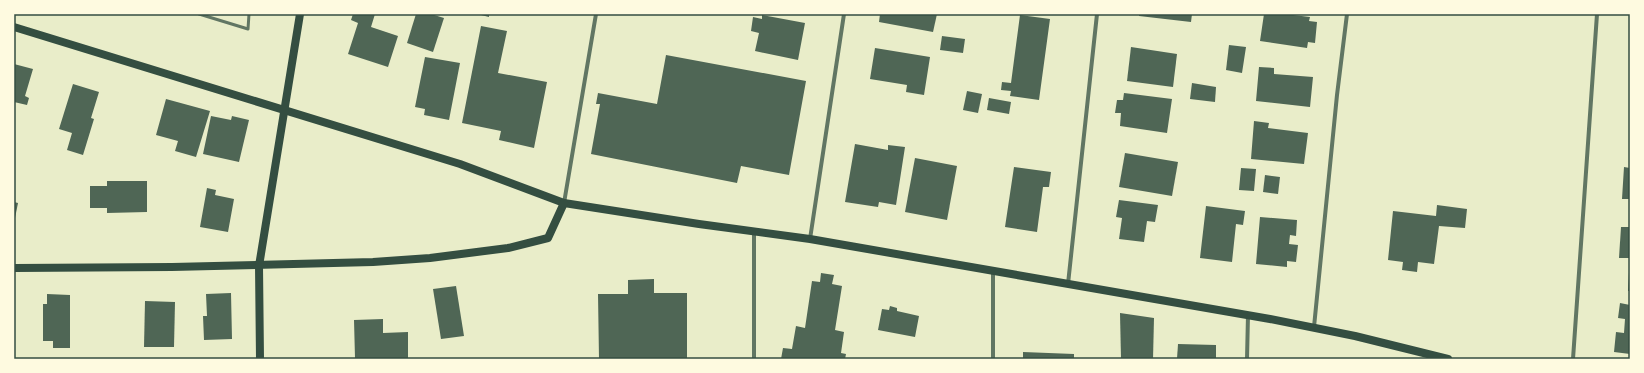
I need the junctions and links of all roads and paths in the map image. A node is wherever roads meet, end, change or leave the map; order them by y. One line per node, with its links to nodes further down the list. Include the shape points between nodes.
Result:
1 (199, 14): 2 (lane, via 248,29)
2 (249, 14)
3 (300, 14): 10 (main road)
4 (596, 14): 11 (street)
5 (844, 14): 13 (street)
6 (1097, 14): 17 (street)
7 (1347, 14): 19 (street)
8 (1597, 14): 25 (street)
9 (14, 27): 10 (main road)
10 (284, 111): 11 (main road, via 460,164); 14 (main road)
11 (564, 203): 12 (main road); 14 (main road, via 548,238 508,248 430,258)
12 (754, 232): 13 (main road); 21 (street)
13 (810, 239): 16 (main road)
14 (259, 266): 15 (main road); 20 (main road)
15 (14, 268)
16 (993, 271): 17 (main road); 22 (street)
17 (1068, 284): 18 (main road)
18 (1248, 315): 19 (main road); 23 (street)
19 (1314, 327): 24 (main road)
20 (260, 359)
21 (754, 359)
22 (993, 359)
23 (1248, 359)
24 (1448, 359)
25 (1573, 359)

